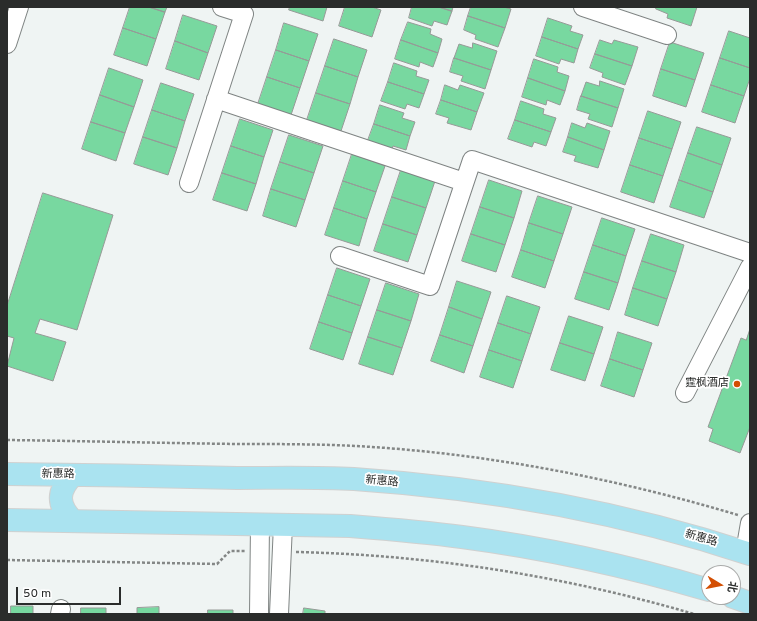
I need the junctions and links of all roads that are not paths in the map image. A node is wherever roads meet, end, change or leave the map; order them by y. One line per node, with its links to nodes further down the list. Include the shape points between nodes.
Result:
1 (20, 7): 5 (street)
2 (222, 7): 6 (street, via 244,14)
3 (583, 7): 4 (street)
4 (667, 35)
5 (7, 44)
6 (216, 99): 7 (street); 8 (street)
7 (464, 182): 9 (street, via 472,160); 10 (street, via 430,286)
8 (189, 183)
9 (750, 253)
10 (340, 256)
11 (750, 267): 12 (street)
12 (685, 393)
13 (7, 474): 14 (main road, 新惠路)
14 (73, 475): 17 (main road, via 65,483 61,493 61,504); 20 (main road, 新惠路, via 353,479 411,484 525,499 582,510 652,526)
15 (7, 520): 17 (main road)
16 (747, 520): 20 (street)
17 (73, 521): 18 (main road)
18 (260, 524): 19 (main road); 22 (street)
19 (283, 525): 21 (main road, via 406,530 490,541 627,568); 23 (street)
20 (747, 553)
21 (701, 588)
22 (259, 614)
23 (279, 614)

